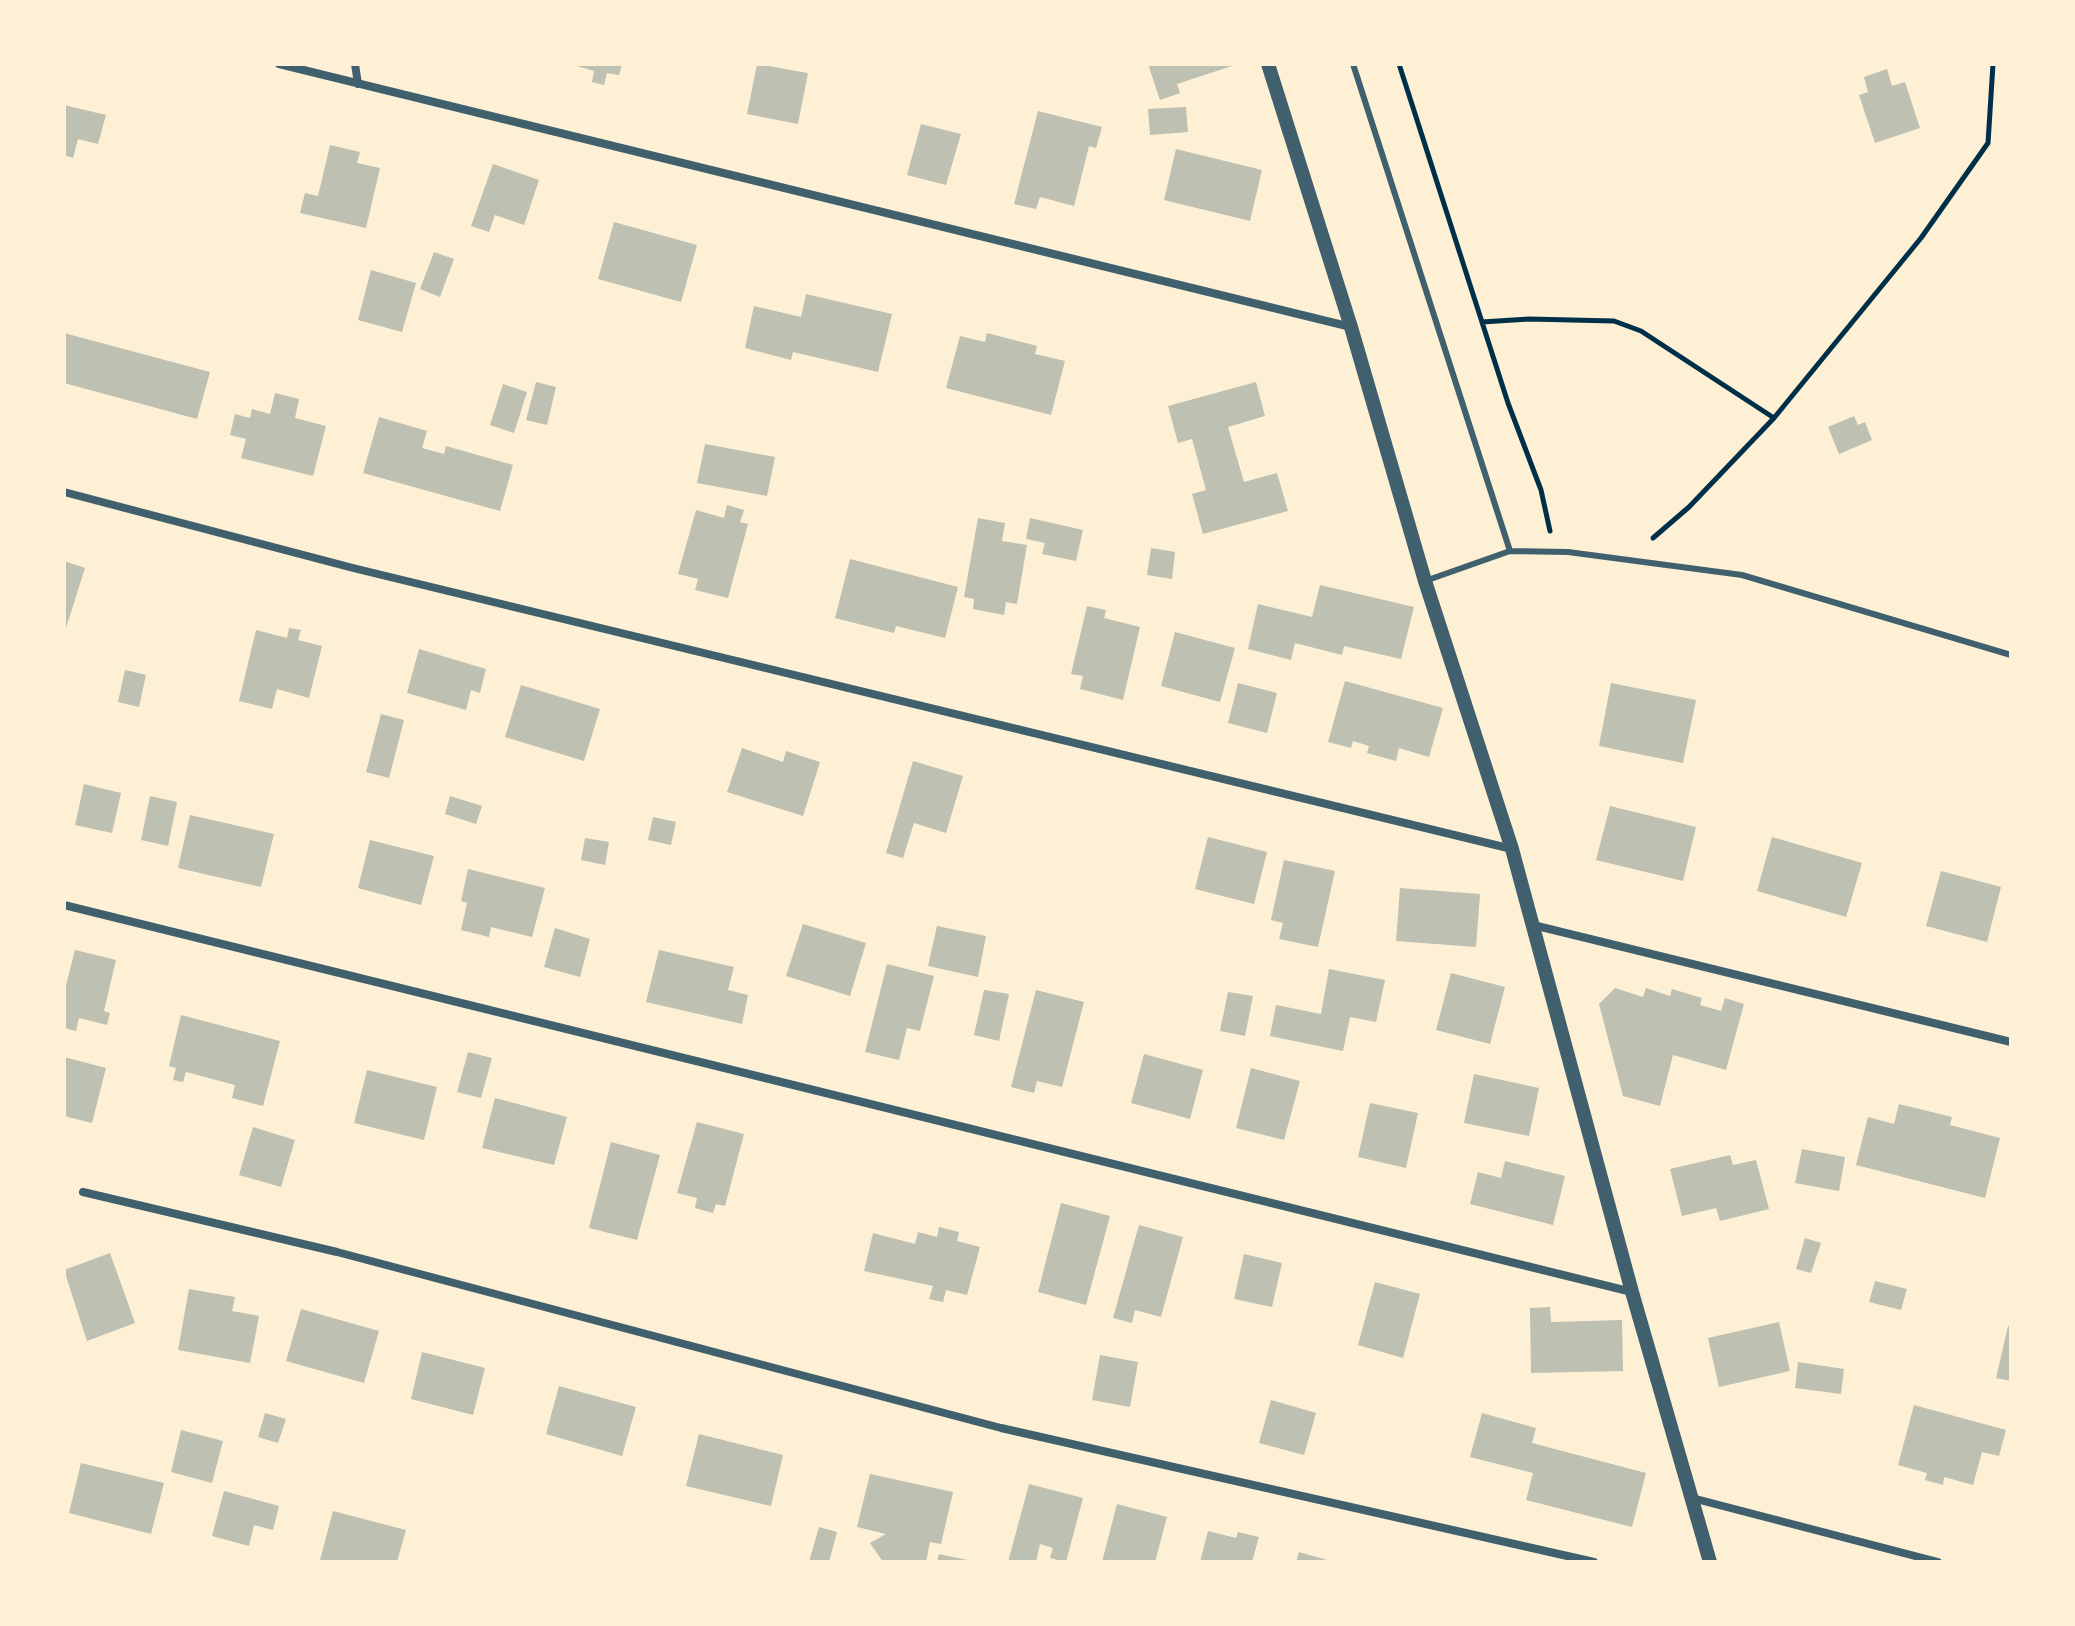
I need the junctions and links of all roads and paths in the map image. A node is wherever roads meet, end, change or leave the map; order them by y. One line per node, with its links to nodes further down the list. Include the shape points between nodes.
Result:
1 (279, 64): 7 (street)
2 (355, 64): 7 (street)
3 (1268, 64): 9 (street)
4 (1353, 64): 12 (lane)
5 (1399, 64): 8 (path)
6 (1993, 64): 10 (path, via 1988,143 1921,238)
7 (358, 84): 9 (street)
8 (1482, 322): 10 (path, via 1614,321 1641,331); 13 (path, via 1541,490)
9 (1351, 327): 15 (street)
10 (1774, 418): 14 (path, via 1689,507)
11 (64, 492): 17 (street, via 353,568)
12 (1510, 551): 13 (lane); 15 (lane)
13 (1554, 552): 14 (lane)
14 (1628, 560): 16 (lane, via 1742,575)
15 (1425, 581): 17 (street)
16 (2011, 655)
17 (1512, 849): 19 (street)
18 (64, 905): 22 (street)
19 (1533, 925): 20 (street); 22 (street)
20 (2011, 1042)
21 (83, 1192): 24 (street, via 337,1252 1001,1428)
22 (1632, 1292): 23 (street)
23 (1691, 1498): 25 (street); 26 (street)
24 (1594, 1562)
25 (1710, 1562)
26 (1938, 1562)

